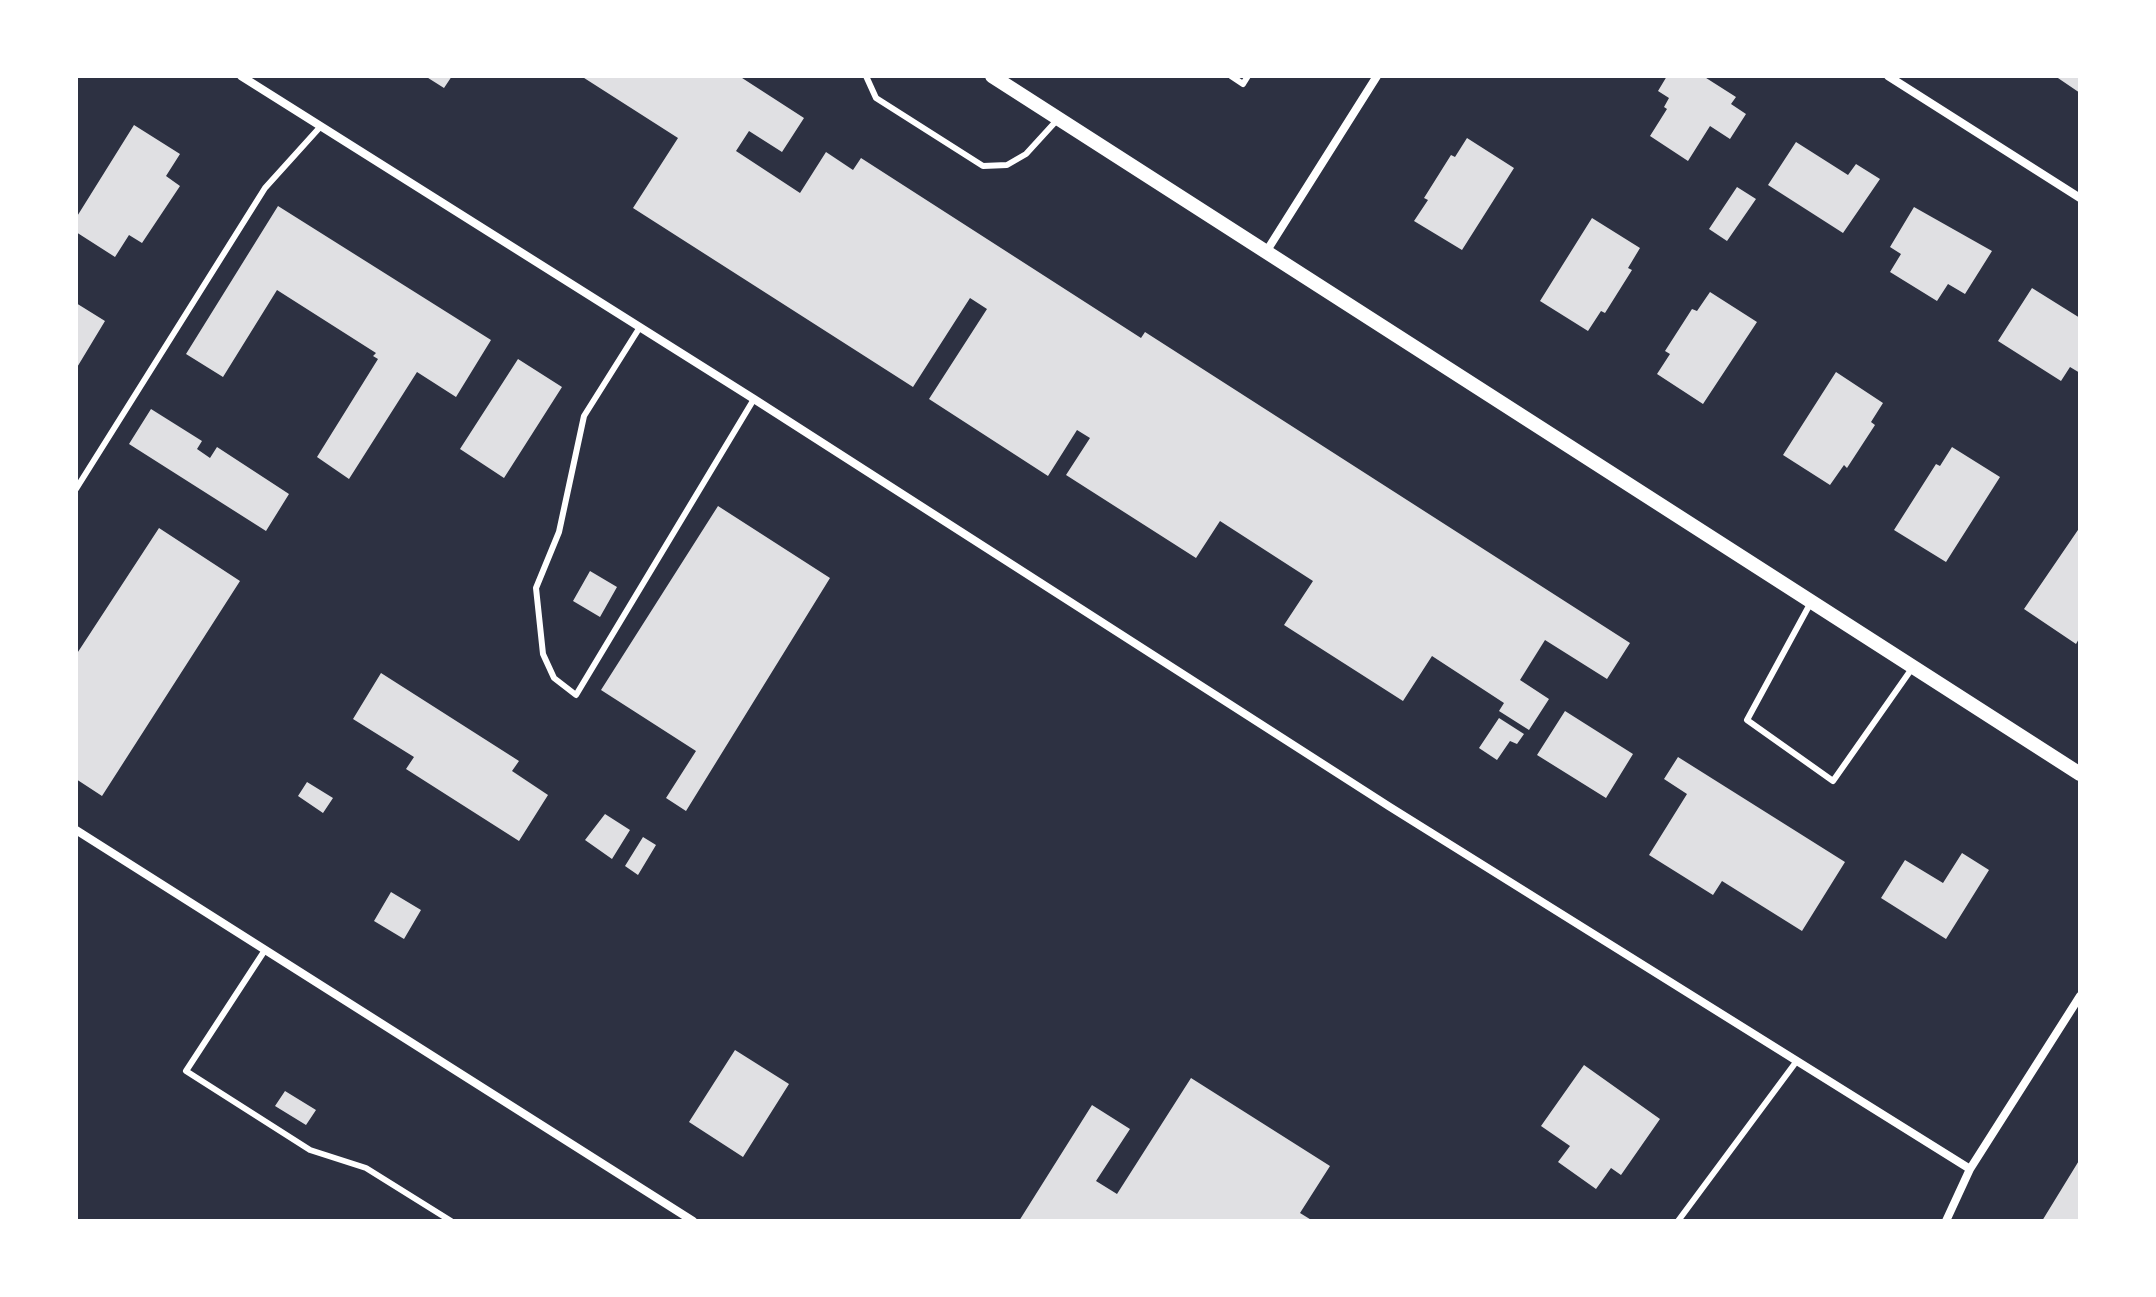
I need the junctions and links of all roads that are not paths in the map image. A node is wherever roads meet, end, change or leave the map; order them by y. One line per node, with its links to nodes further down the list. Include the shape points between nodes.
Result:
1 (241, 76): 9 (street)
2 (866, 76): 8 (lane, via 876,98 983,166 1007,165 1026,154)
3 (992, 76): 8 (street)
4 (1231, 76): 5 (lane, via 1243,84)
5 (1248, 76)
6 (1377, 76): 11 (street)
7 (1888, 76): 10 (street)
8 (1059, 119): 11 (street)
9 (321, 126): 12 (street); 14 (lane, via 265,188)
10 (2080, 198)
11 (1266, 252): 15 (street)
12 (640, 327): 13 (street); 13 (lane, via 584,416 559,532 536,588 543,654 554,678 576,695)
13 (754, 399): 21 (street)
14 (76, 489)
15 (1811, 602): 16 (street); 16 (lane, via 1747,720 1833,781)
16 (1913, 667): 17 (street)
17 (2080, 774)
18 (76, 830): 19 (street)
19 (265, 950): 23 (lane, via 186,1071 310,1150 366,1168); 24 (street)
20 (2080, 996): 22 (street)
21 (1796, 1062): 22 (street); 25 (lane)
22 (1970, 1169): 26 (street)
23 (451, 1221)
24 (693, 1221)
25 (1678, 1221)
26 (1946, 1221)

